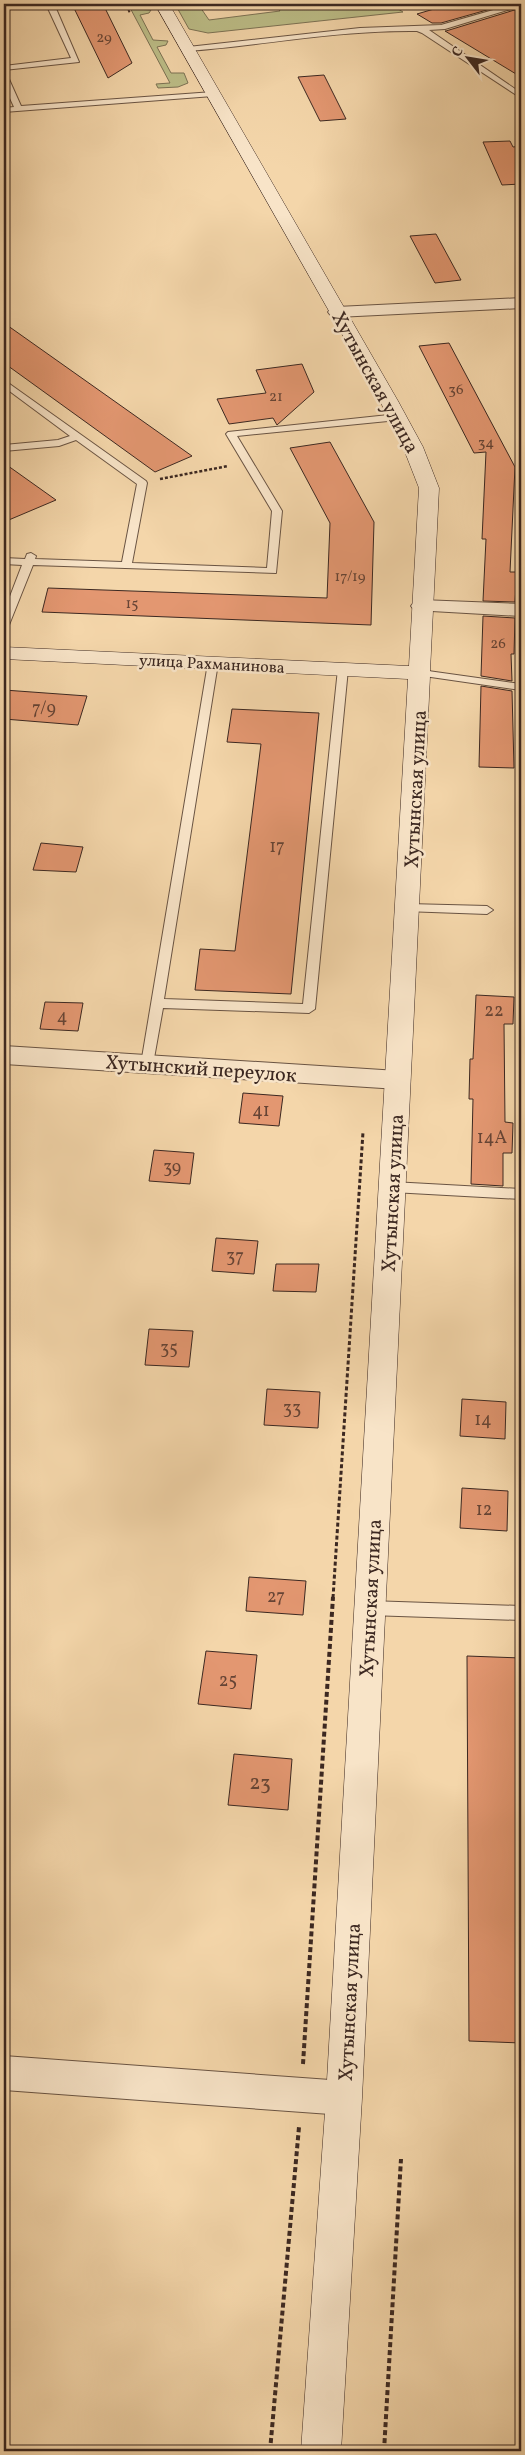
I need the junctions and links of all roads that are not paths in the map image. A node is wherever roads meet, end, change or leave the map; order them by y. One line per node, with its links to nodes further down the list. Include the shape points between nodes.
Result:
1 (43, 4): 5 (lane)
2 (50, 4): 8 (lane, via 76,60)
3 (162, 4): 7 (street, Хутынская улица)
4 (521, 4): 6 (lane, via 442,27)
5 (4, 8)
6 (418, 29): 7 (lane, via 368,30 231,47); 11 (lane)
7 (188, 49): 10 (street, Хутынская улица)
8 (4, 68)
9 (4, 77): 12 (lane)
10 (214, 94): 12 (lane); 15 (street, Хутынская улица, via 297,236)
11 (521, 96)
12 (18, 108): 13 (lane)
13 (4, 110)
14 (521, 303): 15 (street)
15 (337, 312): 17 (street, Хутынская улица)
16 (4, 383): 18 (lane)
17 (398, 417): 22 (lane, via 231,434 276,511 272,571); 23 (street, Хутынская улица, via 429,488)
18 (78, 436): 19 (lane, via 59,443); 22 (lane, via 142,483)
19 (4, 448)
20 (30, 558): 21 (lane); 22 (lane); 25 (lane)
21 (4, 561)
22 (126, 566)
23 (421, 606): 24 (street); 29 (street, Хутынская улица)
24 (521, 610)
25 (4, 625)
26 (4, 653): 27 (street, улица Рахманинова)
27 (213, 663): 28 (street, улица Рахманинова); 33 (lane)
28 (343, 670): 29 (street, улица Рахманинова); 33 (lane, via 310,1009)
29 (421, 673): 30 (lane); 31 (street, Хутынская улица)
30 (521, 687)
31 (408, 908): 32 (lane); 36 (street, Хутынская улица)
32 (487, 910)
33 (157, 1003): 35 (lane)
34 (4, 1055): 35 (street, Хутынский переулок)
35 (147, 1064): 36 (street, Хутынский переулок)
36 (398, 1080): 37 (street, Хутынская улица)
37 (392, 1187): 38 (lane); 39 (street, Хутынская улица)
38 (521, 1194)
39 (369, 1608): 40 (lane); 42 (street, Хутынская улица)
40 (521, 1613)
41 (4, 2073): 42 (street)
42 (344, 2098): 43 (street, Хутынская улица)
43 (321, 2451)

